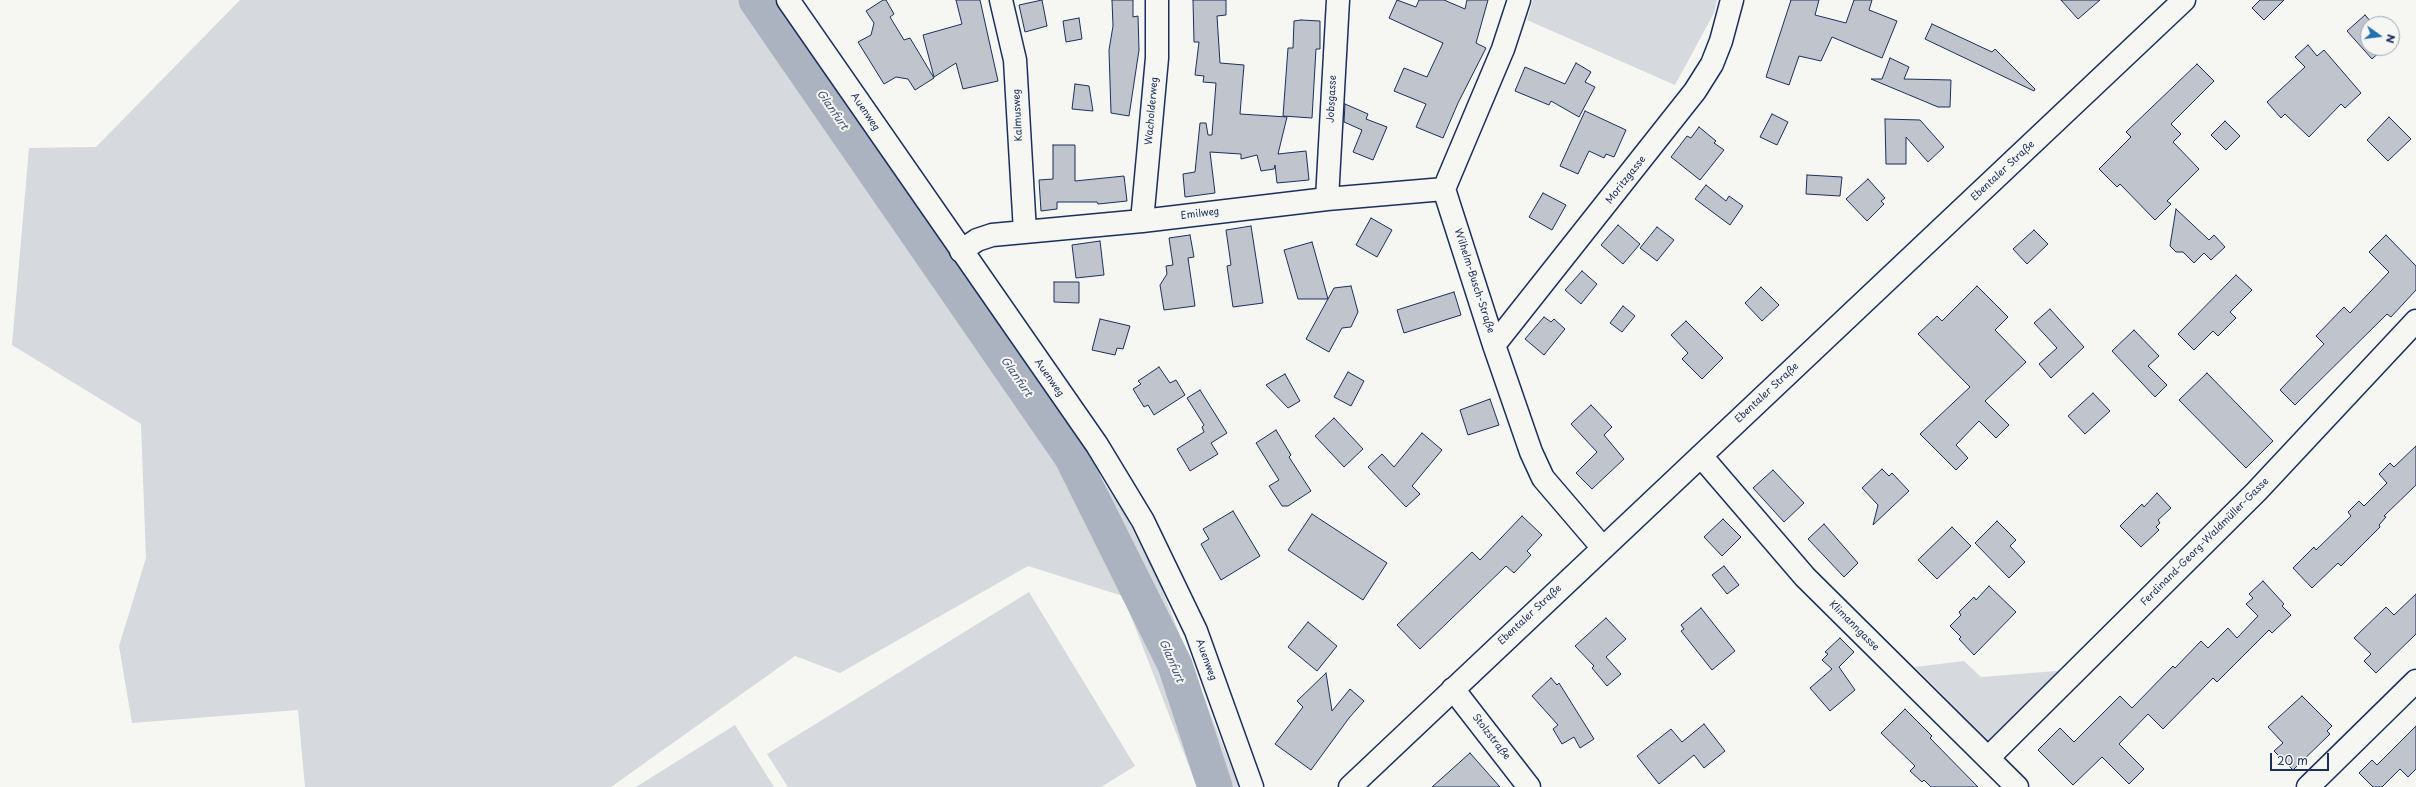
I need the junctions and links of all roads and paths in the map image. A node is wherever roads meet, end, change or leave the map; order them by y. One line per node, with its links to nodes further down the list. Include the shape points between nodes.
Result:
1 (788, 0): 12 (street, Auenweg)
2 (1001, 0): 11 (street, Kalmusweg, via 1015,60)
3 (1157, 0): 10 (street, Wacholderweg, via 1157,58)
4 (1338, 0): 9 (street, Jobsgasse)
5 (1519, 0): 8 (street, via 1503,49)
6 (1732, 0): 14 (street, Moritzgasse, via 1712,64 1695,91)
7 (2184, 0): 15 (street, Ebentaler Straße)
8 (1444, 189): 9 (street, Emilweg); 14 (street, Wilhelm-Busch-Straße)
9 (1327, 199): 10 (street, Emilweg)
10 (1142, 221): 11 (street, Emilweg)
11 (1025, 232): 12 (street, Emilweg, via 992,235 978,240)
12 (960, 252): 20 (street, Auenweg, via 1097,445 1143,521 1196,631)
13 (2416, 321): 19 (street, Ferdinand-Georg-Waldmüller-Gasse, via 2256,492)
14 (1494, 345): 16 (street, Wilhelm-Busch-Straße, via 1531,452 1544,478)
15 (1701, 456): 16 (street, Ebentaler Straße); 19 (street, Klimanngasse, via 1805,577)
16 (1602, 547): 18 (street, Ebentaler Straße)
17 (2416, 681): 24 (street)
18 (1453, 689): 21 (street, Ebentaler Straße); 22 (street, Stolzstraße)
19 (1988, 758): 23 (street, Klimanngasse)
20 (1252, 787)
21 (1350, 787)
22 (1529, 787)
23 (2017, 787)
24 (2308, 787)

